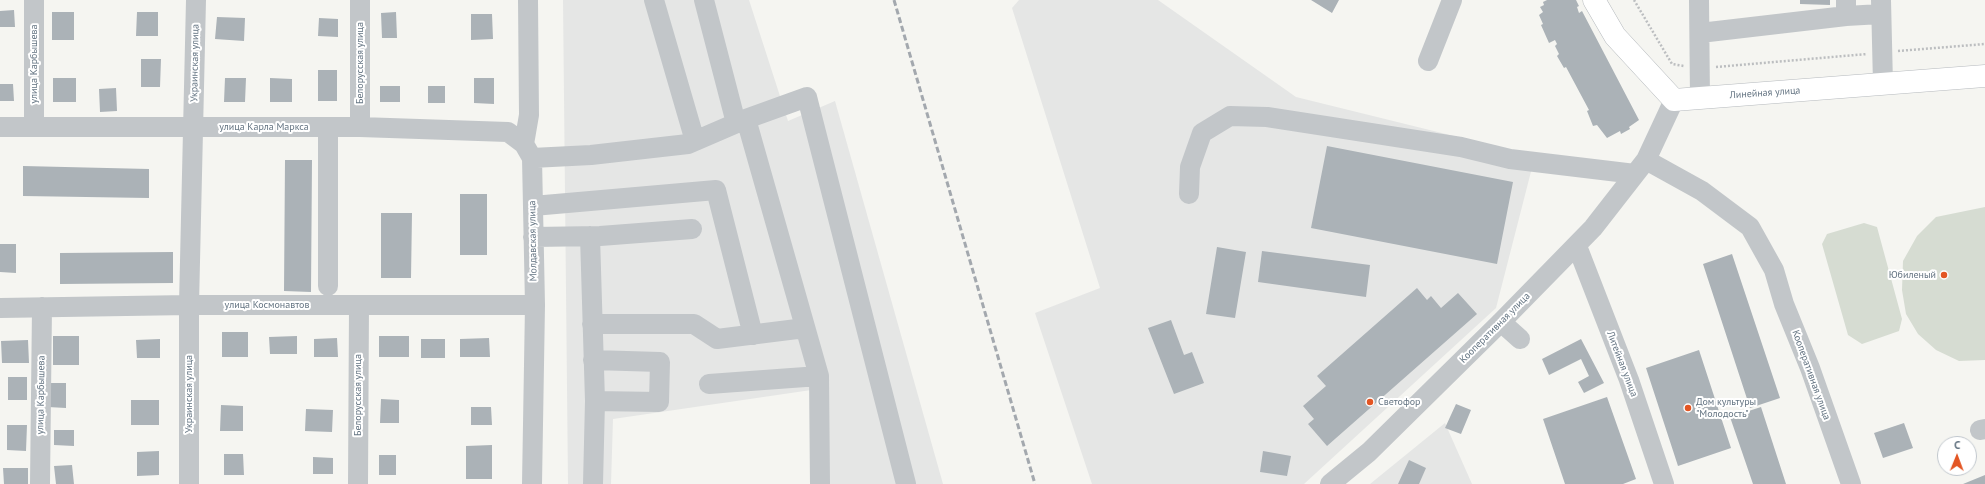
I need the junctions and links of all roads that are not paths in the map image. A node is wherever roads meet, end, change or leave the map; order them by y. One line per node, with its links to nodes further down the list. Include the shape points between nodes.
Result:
1 (34, 0): 20 (street, улица Карбышева)
2 (196, 0): 21 (street, Украинская улица)
3 (360, 0): 23 (street, Белорусская улица)
4 (528, 0): 25 (street, Молдавская улица)
5 (654, 0): 24 (street)
6 (704, 0): 18 (street)
7 (1452, 0): 13 (street)
8 (1594, 0): 17 (main road, via 1615,36)
9 (1699, 0): 12 (street)
10 (1881, 7): 11 (street); 15 (street)
11 (1846, 8): 12 (street)
12 (1700, 32): 16 (street)
13 (1428, 61)
14 (1985, 76): 15 (main road, Линейная улица)
15 (1883, 84): 16 (main road, Линейная улица)
16 (1700, 98): 17 (main road, Линейная улица)
17 (1674, 100): 26 (street, Кооперативная улица)
18 (741, 121): 24 (street); 41 (street); 54 (street, via 807,97)
19 (0, 127): 20 (street, улица Карла Маркса)
20 (34, 127): 21 (street, улица Карла Маркса)
21 (194, 127): 22 (street, улица Карла Маркса); 34 (street, Украинская улица)
22 (328, 127): 23 (street, улица Карла Маркса); 33 (street)
23 (360, 127): 25 (street, улица Карла Маркса, via 508,132)
24 (695, 141): 25 (street, via 688,144 591,155)
25 (528, 151): 28 (street, Молдавская улица)
26 (1641, 167): 27 (street, via 1510,159 1461,147 1275,118 1230,116 1202,133 1190,167); 32 (street, Кооперативная улица); 57 (street, Кооперативная улица, via 1702,191 1750,227 1774,270 1784,304 1810,368)
27 (1189, 194)
28 (533, 206): 31 (street, Молдавская улица); 42 (street, via 716,190)
29 (692, 229): 30 (street)
30 (590, 236): 31 (street); 40 (street)
31 (533, 237): 35 (street, Молдавская улица)
32 (1577, 246): 39 (street, Кооперативная улица); 56 (street, Литейная улица, via 1629,380)
33 (328, 286)
34 (189, 305): 36 (street, улица Космонавтов); 37 (street, улица Космонавтов); 49 (street, Украинская улица)
35 (535, 305): 36 (street, улица Космонавтов); 51 (street, Молдавская улица)
36 (359, 306): 50 (street, Белорусская улица)
37 (42, 307): 38 (street, улица Космонавтов); 48 (street, улица Карбышева)
38 (0, 308)
39 (1502, 322): 43 (street); 55 (street, Кооперативная улица, via 1369,452)
40 (592, 324): 42 (street, via 694,324 717,339); 44 (street)
41 (805, 328): 42 (street); 45 (street)
42 (752, 335)
43 (1520, 339)
44 (594, 360): 47 (street); 47 (street, via 660,362 659,402)
45 (819, 376): 46 (street); 53 (street)
46 (709, 384)
47 (595, 401): 52 (street)
48 (40, 484)
49 (189, 484)
50 (358, 484)
51 (532, 484)
52 (593, 484)
53 (820, 484)
54 (906, 484)
55 (1330, 484)
56 (1664, 484)
57 (1851, 484)

